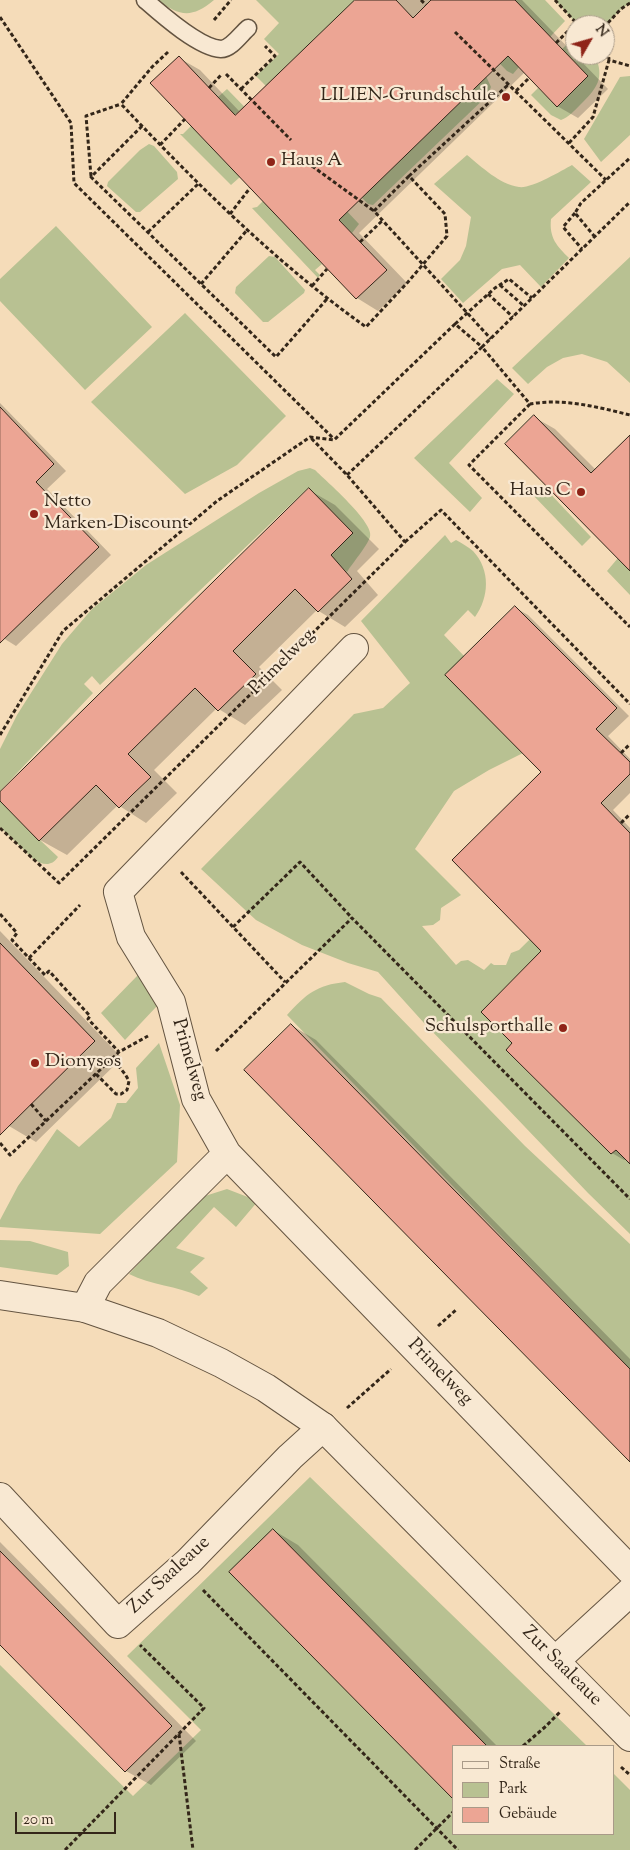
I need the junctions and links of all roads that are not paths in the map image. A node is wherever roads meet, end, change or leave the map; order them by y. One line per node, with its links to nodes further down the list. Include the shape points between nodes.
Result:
1 (145, 0): 2 (lane, via 188,34 208,45 228,47)
2 (248, 28)
3 (354, 648): 4 (street, Primelweg, via 118,892 132,937 171,1002 196,1099)
4 (227, 1154): 6 (street, via 98,1283); 9 (street, Primelweg)
5 (0, 1295): 6 (street, Zur Saaleaue)
6 (85, 1308): 7 (street, Zur Saaleaue, via 158,1333 221,1363 266,1388)
7 (323, 1427): 8 (street, Zur Saaleaue, via 188,1562 118,1624); 11 (street, Zur Saaleaue)
8 (0, 1497)
9 (630, 1570)
10 (630, 1592): 11 (street)
11 (555, 1662): 12 (street, Zur Saaleaue)
12 (630, 1737)

